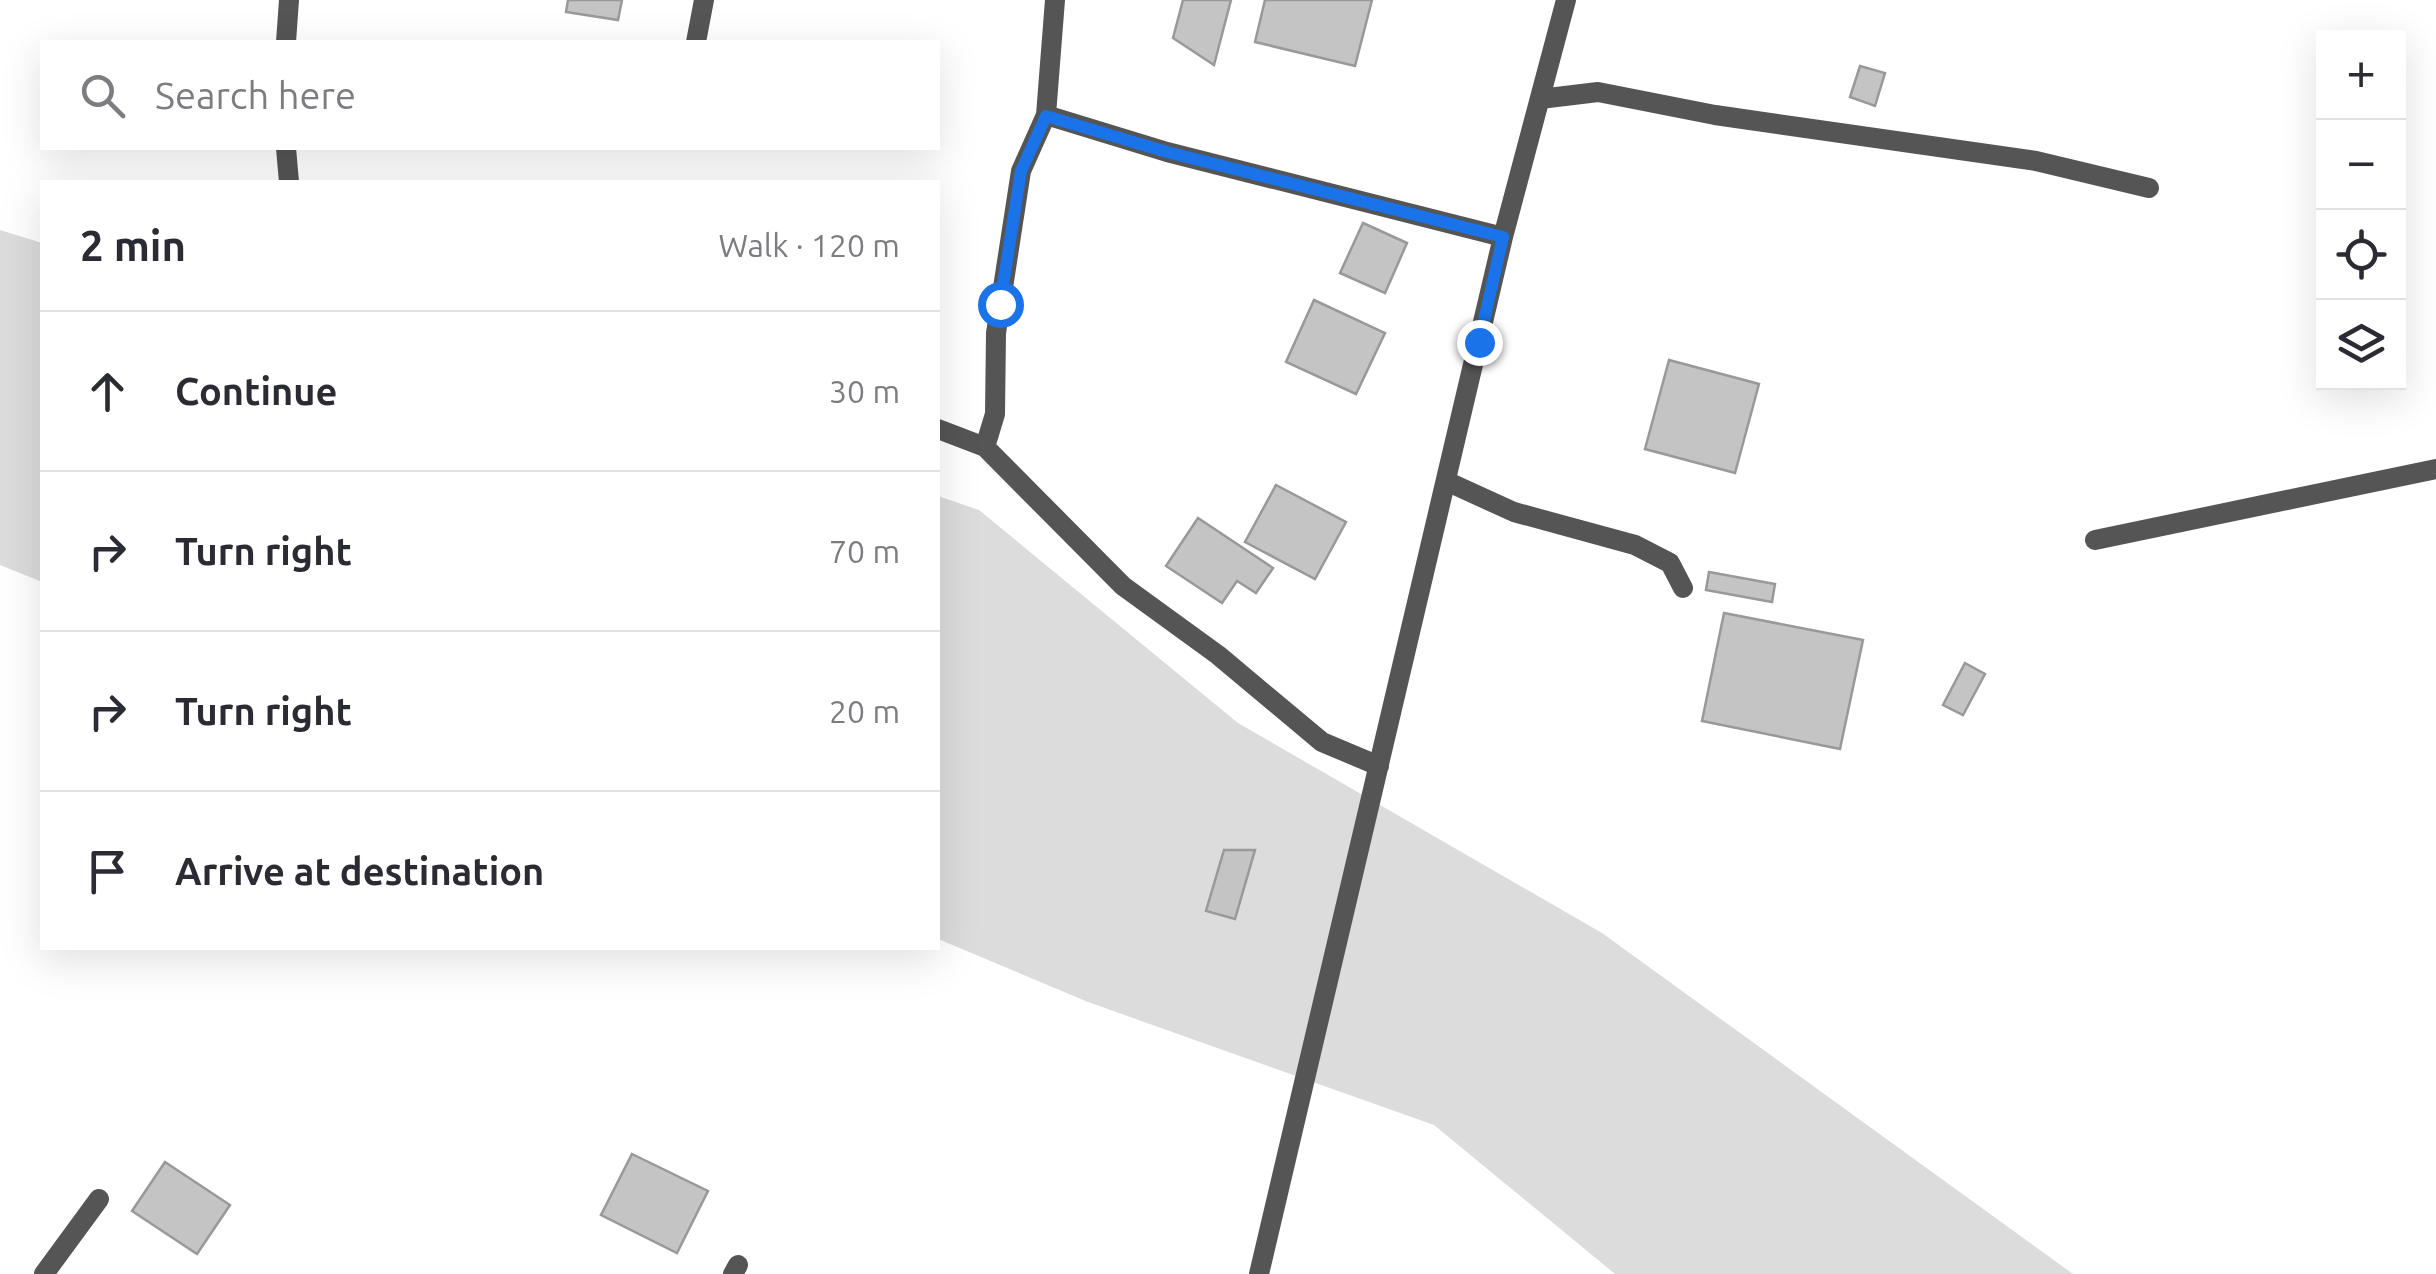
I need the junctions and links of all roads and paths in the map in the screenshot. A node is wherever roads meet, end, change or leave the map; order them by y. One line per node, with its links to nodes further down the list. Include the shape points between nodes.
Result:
1 (290, 0): 5 (street)
2 (704, 0): 6 (street)
3 (1055, 0): 8 (street)
4 (1566, 0): 7 (street)
5 (286, 40)
6 (696, 40)
7 (1540, 100): 11 (street, via 1598,92 2036,161); 12 (street)
8 (1046, 116): 12 (street); 14 (street, via 1021,171 996,332 995,414)
9 (286, 150): 10 (street)
10 (289, 180)
11 (2149, 188)
12 (1503, 237): 16 (street)
13 (940, 429): 14 (street)
14 (985, 447): 19 (street, via 1122,586 1322,742)
15 (2436, 469): 17 (street)
16 (1446, 481): 18 (street, via 1514,512 1635,545 1670,563); 19 (street)
17 (2095, 540)
18 (1683, 588)
19 (1379, 766): 22 (street)
20 (99, 1199): 21 (street)
21 (44, 1274)
22 (1259, 1274)

